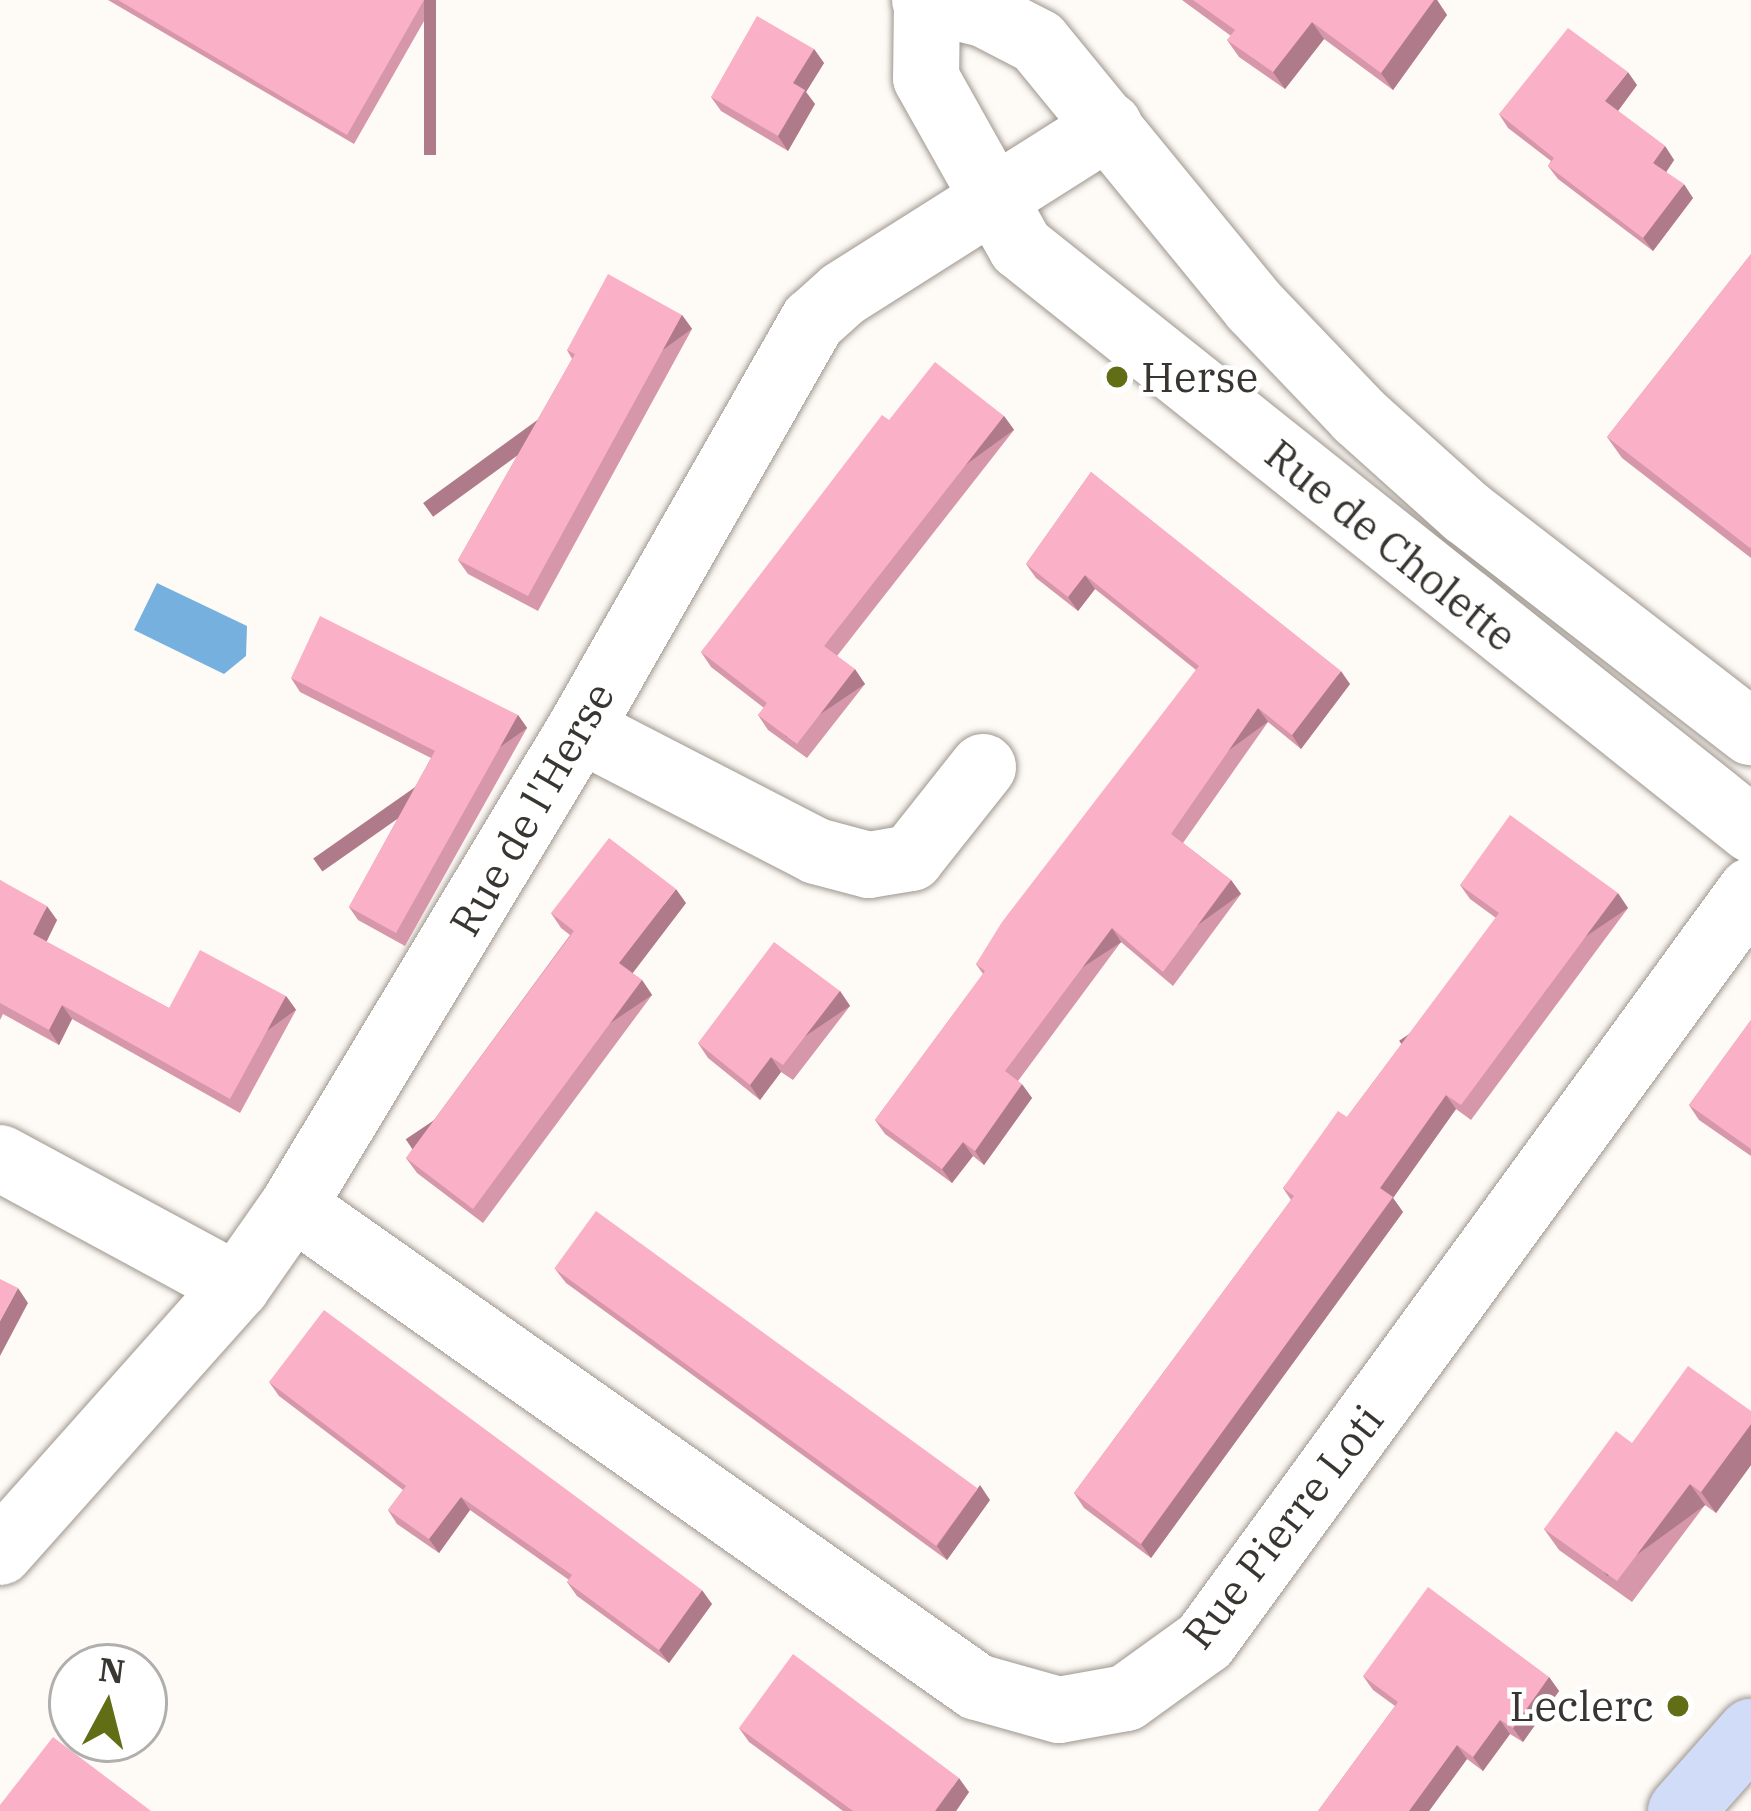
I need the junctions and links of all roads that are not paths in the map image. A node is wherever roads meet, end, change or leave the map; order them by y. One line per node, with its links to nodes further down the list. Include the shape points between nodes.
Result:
1 (927, 0): 2 (street, Rue de Cholette, via 984,14 1038,42); 3 (street, Rue de Cholette, via 926,78)
2 (1109, 126): 3 (street, Rue de l'Herse); 5 (street, Rue de Cholette, via 1255,308 1359,416 1466,512)
3 (991, 205): 4 (street, Rue de l'Herse, via 843,294 813,321); 7 (street, Rue de Cholette, via 1058,280)
4 (580, 729): 6 (street, via 816,851 869,866 911,858); 10 (street, Rue de l'Herse)
5 (1751, 732)
6 (983, 767)
7 (1751, 829)
8 (1751, 891): 10 (street, Rue Pierre Loti, via 1205,1641 1126,1698 1059,1710 977,1687)
9 (0, 1158): 11 (street)
10 (293, 1206): 11 (street, Rue de l'Herse)
11 (237, 1286): 12 (street, Rue de l'Herse)
12 (0, 1552)
13 (1751, 1732): 14 (main road)
14 (1681, 1811)

